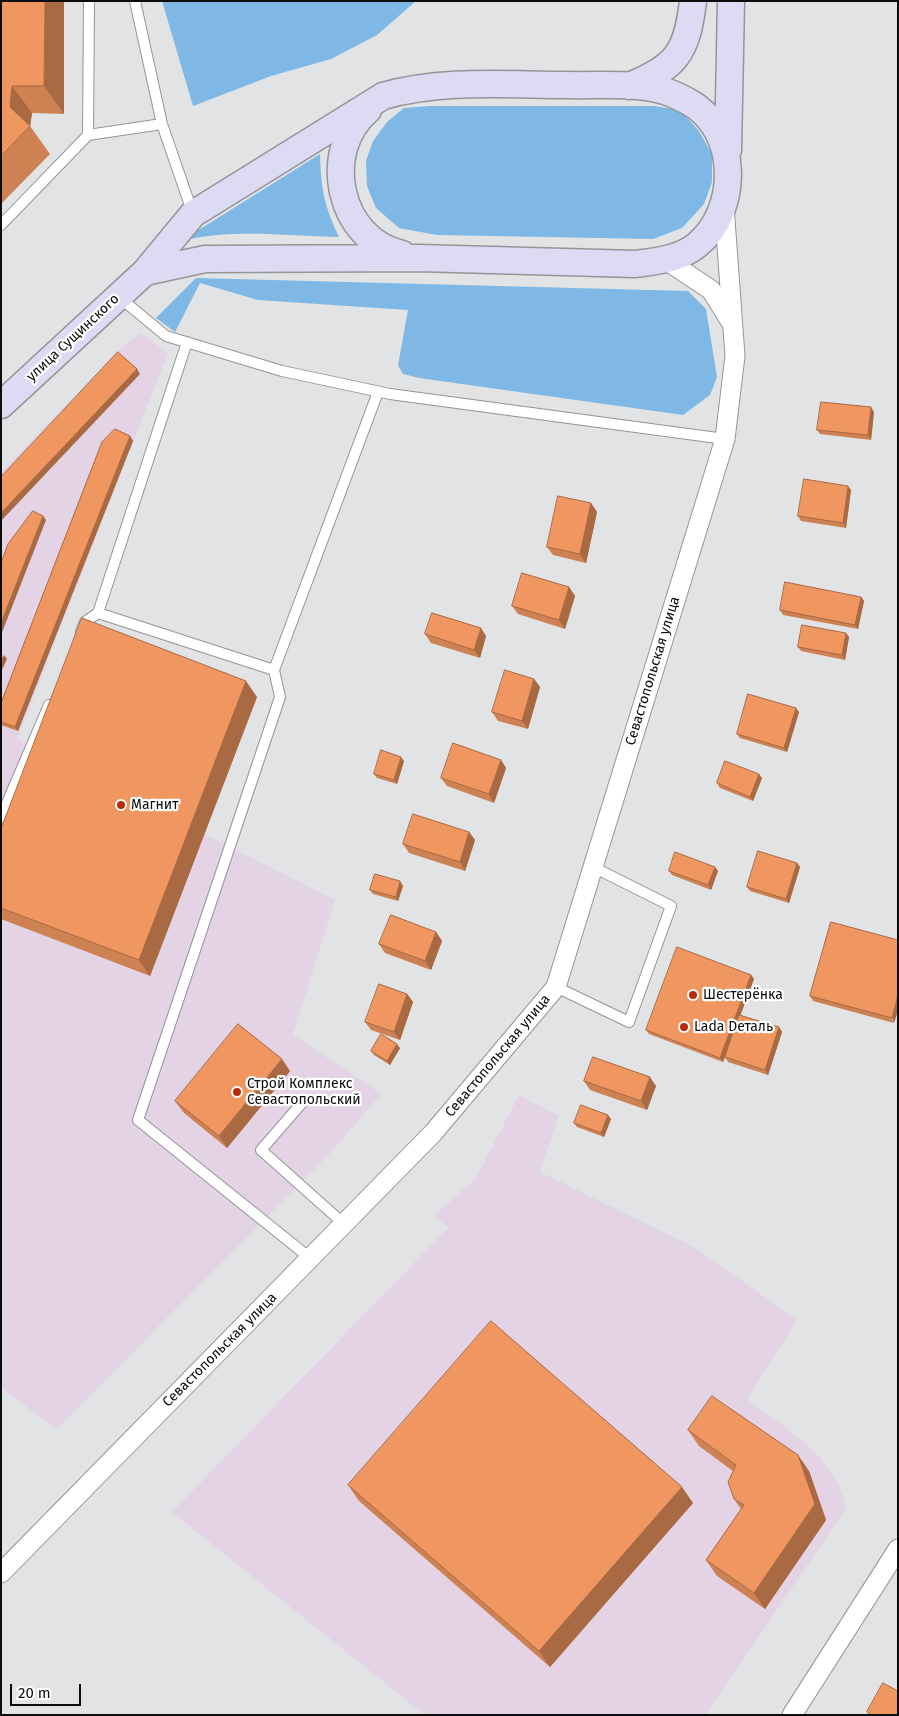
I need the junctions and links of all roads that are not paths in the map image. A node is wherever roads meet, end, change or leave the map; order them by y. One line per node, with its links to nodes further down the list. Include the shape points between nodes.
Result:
1 (88, 1): 8 (lane)
2 (135, 1): 7 (lane)
3 (692, 1): 5 (street, via 689,30 677,57 658,74)
4 (731, 1): 9 (street)
5 (629, 86): 6 (street, via 443,84 410,88); 9 (street, via 665,91 691,103 709,117 721,138)
6 (383, 96): 11 (street, улица Сущинского); 13 (street, via 364,113 348,138 341,164 342,190 351,216 366,237 388,251)
7 (162, 124): 8 (lane); 11 (lane)
8 (88, 135): 12 (lane)
9 (727, 161): 10 (street)
10 (724, 206): 14 (street, via 714,228 696,246); 17 (street, Севастопольская улица)
11 (193, 214): 15 (street, улица Сущинского)
12 (1, 224)
13 (420, 258): 14 (street, via 636,264); 15 (street, via 204,259)
14 (666, 260): 17 (street, via 711,290)
15 (146, 272): 16 (street, улица Сущинского)
16 (118, 296): 18 (lane, via 166,336); 20 (street, улица Сущинского)
17 (732, 326): 21 (street, Севастопольская улица, via 735,356)
18 (187, 342): 19 (lane, via 282,370); 22 (lane)
19 (378, 392): 21 (lane); 24 (lane)
20 (1, 404)
21 (725, 439): 27 (street, Севастопольская улица)
22 (98, 613): 23 (lane, via 85,622); 24 (lane)
23 (77, 640)
24 (274, 670): 31 (lane, via 280,697 138,1120)
25 (54, 693): 26 (lane)
26 (1, 817)
27 (593, 866): 28 (street, Севастопольская улица); 28 (lane, via 671,906 629,1022)
28 (556, 987): 30 (street, Севастопольская улица, via 433,1134)
29 (301, 1104): 30 (lane, via 261,1150)
30 (344, 1224): 31 (street, Севастопольская улица)
31 (310, 1258): 33 (street, Севастопольская улица)
32 (898, 1549): 34 (street)
33 (1, 1573)
34 (792, 1715)

